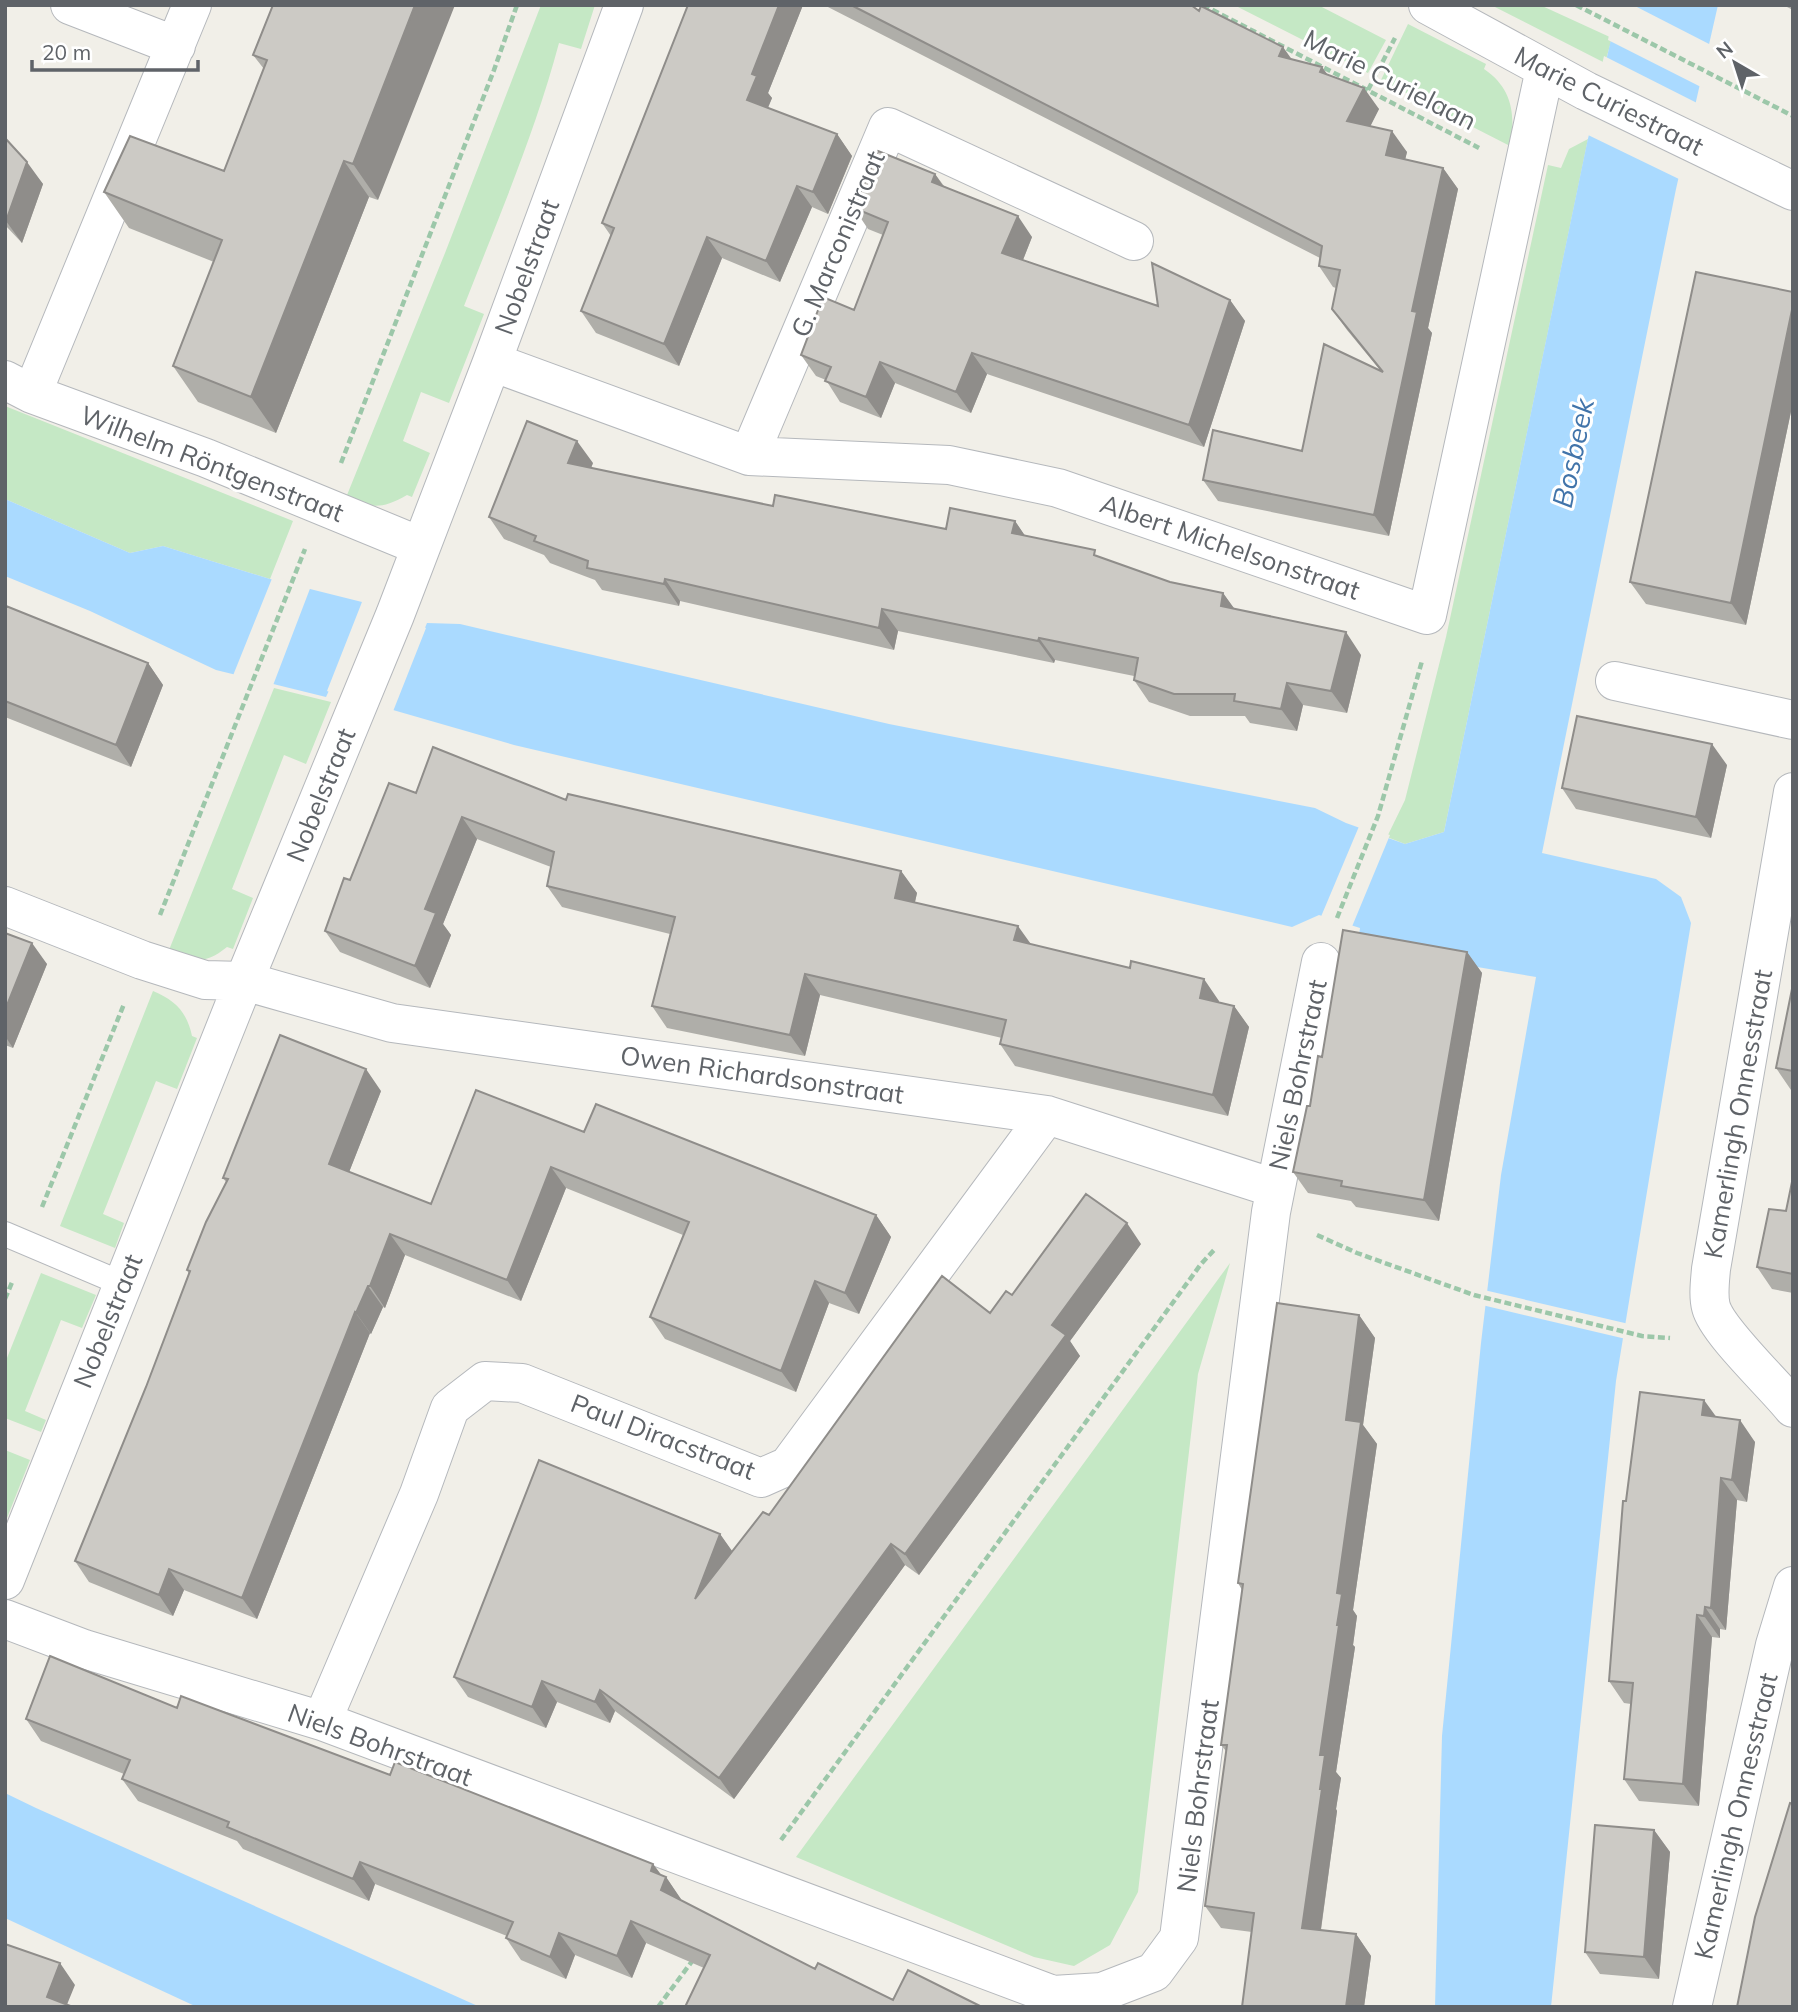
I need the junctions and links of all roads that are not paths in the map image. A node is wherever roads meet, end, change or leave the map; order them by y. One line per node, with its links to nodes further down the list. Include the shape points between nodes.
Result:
1 (70, 5): 5 (street)
2 (192, 5): 5 (street)
3 (624, 5): 9 (street, Nobelstraat)
4 (1428, 5): 6 (street, Marie Curiestraat)
5 (176, 46): 10 (street)
6 (1545, 69): 7 (street, Marie Curiestraat); 11 (street, Albert Michelsonstraat, via 1427,615 1058,488 949,465)
7 (1793, 191)
8 (1134, 241): 11 (street, G. Marconistraat, via 888,127)
9 (492, 362): 11 (street, Albert Michelsonstraat); 12 (street, Nobelstraat)
10 (19, 387): 12 (street, Wilhelm Röntgenstraat)
11 (749, 456)
12 (420, 546): 18 (street, Nobelstraat)
13 (1615, 681): 14 (street)
14 (1793, 720)
15 (1793, 792): 23 (street, Kamerlingh Onnesstraat, via 1711,1269 1710,1305 1724,1331)
16 (5, 906): 18 (street, Owen Richardsonstraat, via 205,980)
17 (1321, 962): 20 (street, Niels Bohrstraat)
18 (244, 981): 19 (street, Owen Richardsonstraat, via 392,1023); 22 (street, Nobelstraat)
19 (1047, 1115): 20 (street, Owen Richardsonstraat); 27 (street, Paul Diracstraat, via 788,1466 761,1478 522,1383 485,1381 450,1408 419,1494)
20 (1273, 1200): 27 (street, Niels Bohrstraat, via 1187,1886 1178,1938 1154,1972 1102,1992 1053,1995)
21 (5, 1234): 22 (lane)
22 (123, 1284): 24 (street, Nobelstraat)
23 (1793, 1408)
24 (5, 1580)
25 (1793, 1586): 28 (street, Kamerlingh Onnesstraat)
26 (5, 1619): 27 (street, Niels Bohrstraat, via 84,1649)
27 (322, 1721)
28 (1692, 2007)

